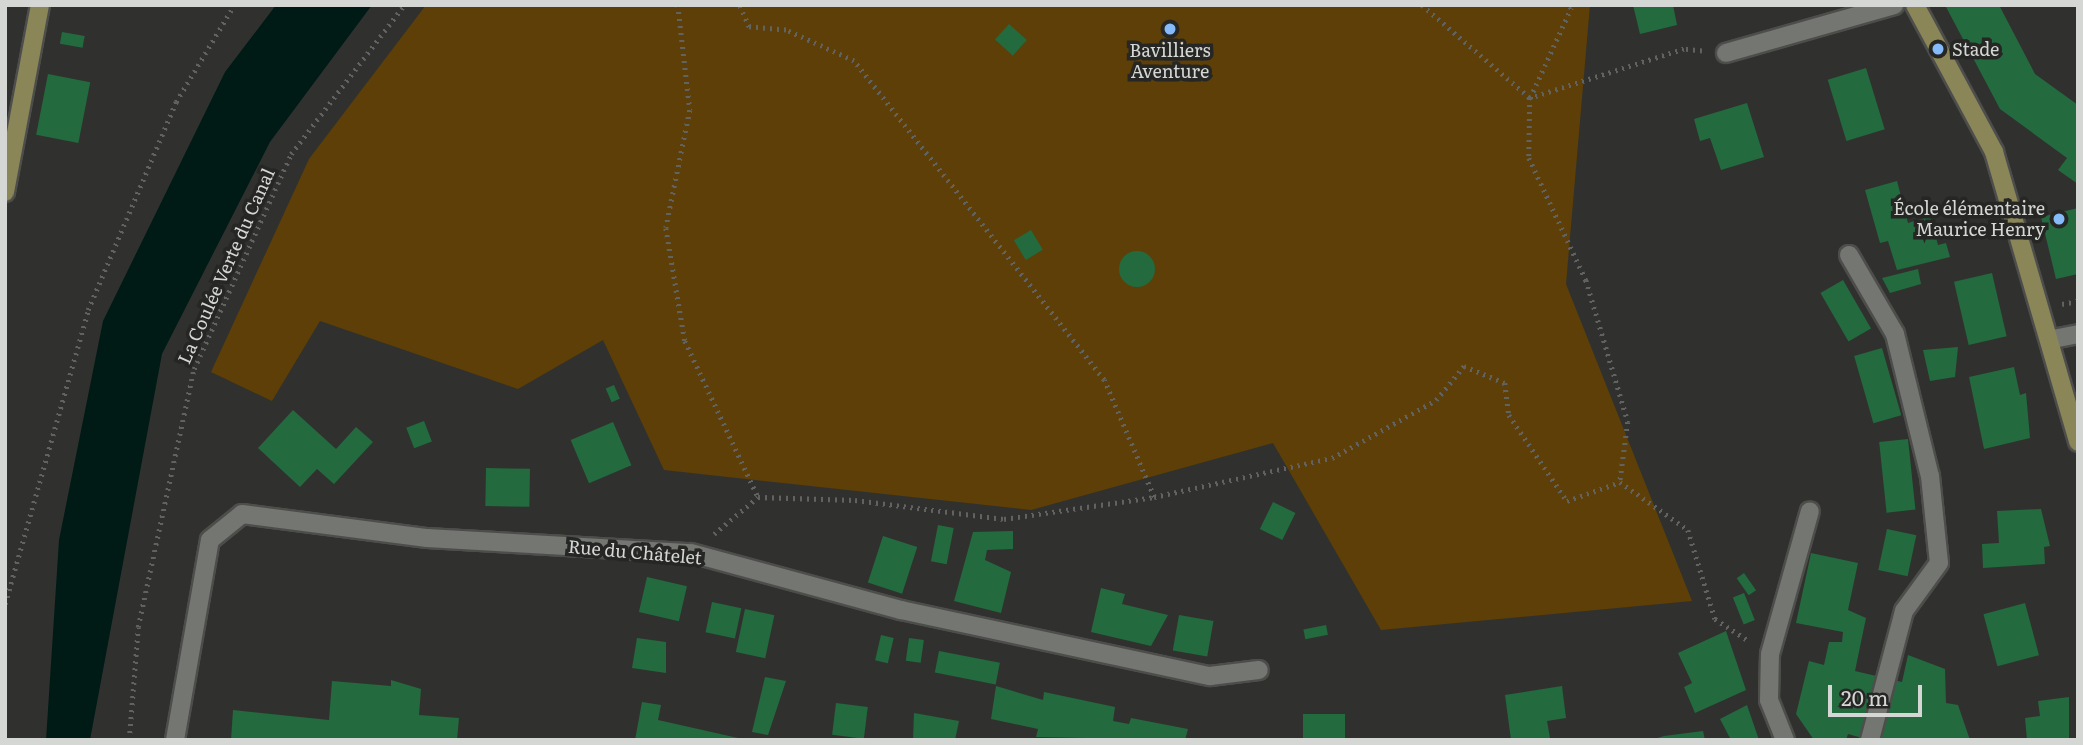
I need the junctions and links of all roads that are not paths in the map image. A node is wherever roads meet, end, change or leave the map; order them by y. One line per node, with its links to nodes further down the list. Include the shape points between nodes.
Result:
1 (40, 5): 5 (street)
2 (1894, 5): 4 (street)
3 (1915, 5): 8 (street, via 1994,152)
4 (1726, 53)
5 (5, 192)
6 (1849, 255): 14 (street, via 1895,334 1930,476 1939,563 1904,611)
7 (2078, 334): 8 (street)
8 (2053, 340): 9 (street)
9 (2078, 442)
10 (1811, 511): 13 (street, via 1770,654 1769,700)
11 (1259, 670): 12 (street, Rue du Châtelet, via 1210,676 901,610 691,553 427,538 242,514 210,540)
12 (175, 740)
13 (1785, 740)
14 (1870, 740)

